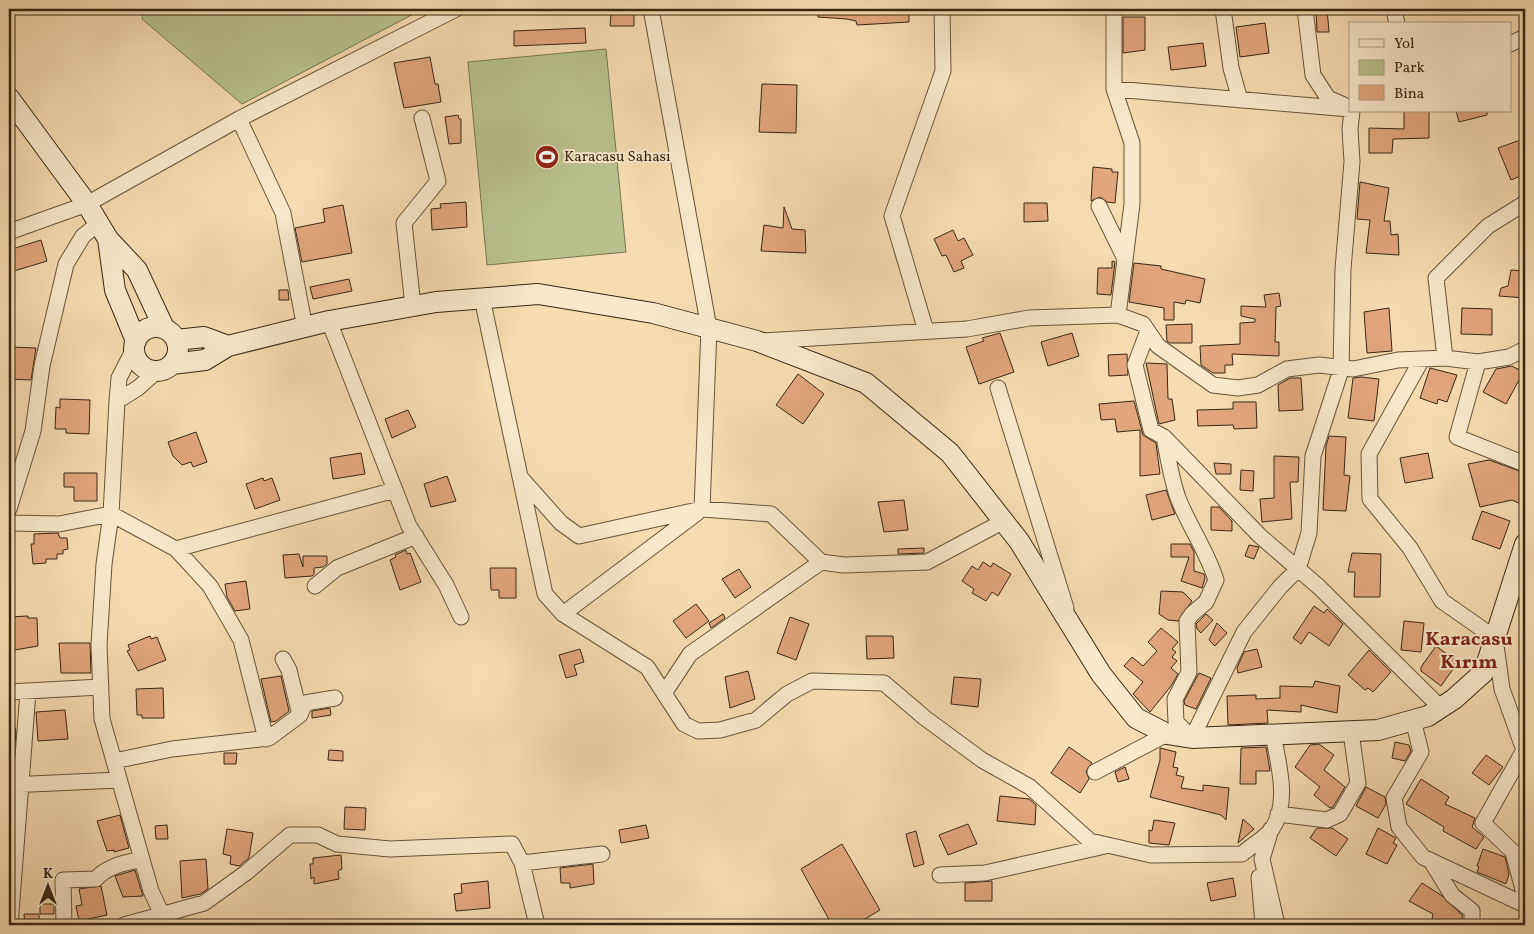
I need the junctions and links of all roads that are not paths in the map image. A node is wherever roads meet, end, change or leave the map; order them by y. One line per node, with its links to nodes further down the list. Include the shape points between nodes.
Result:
1 (456, 9): 18 (street)
2 (651, 9): 30 (street)
3 (942, 9): 31 (street, via 944,71 892,216)
4 (1114, 9): 11 (street)
5 (1223, 9): 13 (street, via 1231,68)
6 (1306, 9): 14 (street, via 1313,76 1328,98)
7 (1394, 9): 8 (street)
8 (1397, 22)
9 (1525, 38): 10 (street)
10 (1512, 43)
11 (1114, 89): 13 (street); 24 (street, via 1132,143 1132,204)
12 (9, 98): 20 (main road)
13 (1240, 100): 15 (street)
14 (1349, 108)
15 (1349, 109)
16 (1351, 112): 42 (street, via 1352,162 1342,269)
17 (422, 118): 26 (street, via 438,181 404,223)
18 (239, 119): 20 (street); 29 (street, via 283,213)
19 (1525, 203): 38 (street, via 1488,226 1436,278)
20 (87, 204): 22 (main road); 23 (street)
21 (1099, 206): 24 (street)
22 (103, 231): 33 (main road, via 137,270); 35 (main road, via 115,290); 50 (street, via 76,244 66,264 42,366 33,431)
23 (9, 232)
24 (1125, 259): 27 (street)
25 (482, 298): 26 (main road); 30 (main road, via 538,294 652,313); 47 (street)
26 (413, 306): 28 (main road)
27 (1118, 315): 31 (street, via 1029,318 967,329); 32 (street, via 1143,324)
28 (329, 321): 29 (main road); 48 (street)
29 (305, 328): 36 (main road)
30 (709, 328): 34 (main road); 49 (street)
31 (926, 331): 34 (street)
32 (1148, 331): 42 (street, via 1158,346 1213,385 1238,388 1258,385 1287,369 1319,365); 45 (street, via 1134,365 1151,430)
33 (170, 334): 35 (main road, via 147,328); 36 (main road, via 204,337); 41 (main road, via 178,348)
34 (757, 341): 52 (main road, via 866,383 950,453)
35 (135, 345): 41 (main road, via 141,365); 44 (street, via 119,378)
36 (228, 346): 41 (main road, via 205,360)
37 (1525, 349): 40 (street, via 1509,357)
38 (1445, 358): 39 (street); 40 (street)
39 (1422, 359): 42 (street, via 1353,369); 63 (street, via 1369,454 1370,499 1410,548 1442,601)
40 (1478, 362): 46 (street, via 1457,437)
41 (165, 367): 44 (street)
42 (1342, 367): 58 (street, via 1313,456 1309,533)
43 (998, 388): 62 (street)
44 (117, 401): 51 (street)
45 (1164, 437): 58 (street, via 1260,536); 76 (street, via 1178,498 1216,580 1206,602 1188,622 1189,672 1175,699 1176,722)
46 (1525, 464)
47 (519, 476): 49 (street, via 561,523 579,536); 60 (street, via 545,594)
48 (395, 490): 54 (street); 56 (street)
49 (702, 509): 57 (street, via 771,514); 60 (street)
50 (9, 510)
51 (110, 514): 53 (street, via 59,524); 56 (street); 65 (street, via 104,564)
52 (1004, 521): 57 (street, via 927,562); 62 (main road)
53 (9, 523)
54 (416, 536): 59 (street, via 337,568); 61 (street)
55 (1525, 544): 63 (main road)
56 (176, 549): 77 (street, via 210,586 241,640)
57 (821, 562): 68 (street, via 690,654)
58 (1298, 569): 70 (street); 76 (street, via 1244,632)
59 (316, 586)
60 (563, 614): 68 (street, via 647,667)
61 (461, 617)
62 (1072, 626): 74 (main road, via 1101,674 1136,718)
63 (1495, 638): 70 (main road, via 1484,672); 78 (street, via 1502,689)
64 (283, 659): 71 (street)
65 (100, 687): 67 (street); 79 (street, via 102,719)
66 (9, 692): 67 (street)
67 (28, 692): 82 (street)
68 (665, 692): 85 (street, via 684,724 698,731 756,720 787,694 812,681 884,684 982,760 1030,787 1090,841)
69 (335, 698): 71 (street, via 305,703)
70 (1441, 708): 72 (main road)
71 (300, 715): 77 (street)
72 (1413, 720): 73 (main road, via 1378,730); 89 (street, via 1421,752 1394,798 1399,827 1423,858)
73 (1351, 732): 75 (main road); 83 (street, via 1358,783 1340,814 1327,820)
74 (1167, 734): 76 (main road); 80 (street)
75 (1273, 734): 76 (main road); 83 (street, via 1282,787)
76 (1192, 738)
77 (266, 739): 79 (street, via 172,749)
78 (1525, 752): 92 (street, via 1484,823 1513,852)
79 (114, 761): 81 (street)
80 (1095, 772)
81 (119, 780): 82 (street); 88 (street)
82 (15, 785): 95 (street)
83 (1278, 814): 84 (street)
84 (1271, 829): 85 (street, via 1242,854 1152,855); 87 (street)
85 (1109, 846): 91 (street, via 985,873)
86 (602, 854): 90 (street)
87 (1262, 858): 99 (street, via 1259,882); 100 (street)
88 (141, 860): 94 (street); 96 (street, via 103,871 96,878 63,880)
89 (1431, 861): 93 (street); 101 (street, via 1452,895 1472,911)
90 (522, 863): 94 (street, via 512,844 390,849 337,844 318,835 290,835 204,903); 98 (street)
91 (940, 875)
92 (1525, 897)
93 (1525, 905)
94 (164, 920): 97 (street)
95 (10, 925)
96 (64, 925)
97 (124, 925)
98 (537, 925)
99 (1264, 925)
100 (1277, 925)
101 (1472, 925)

